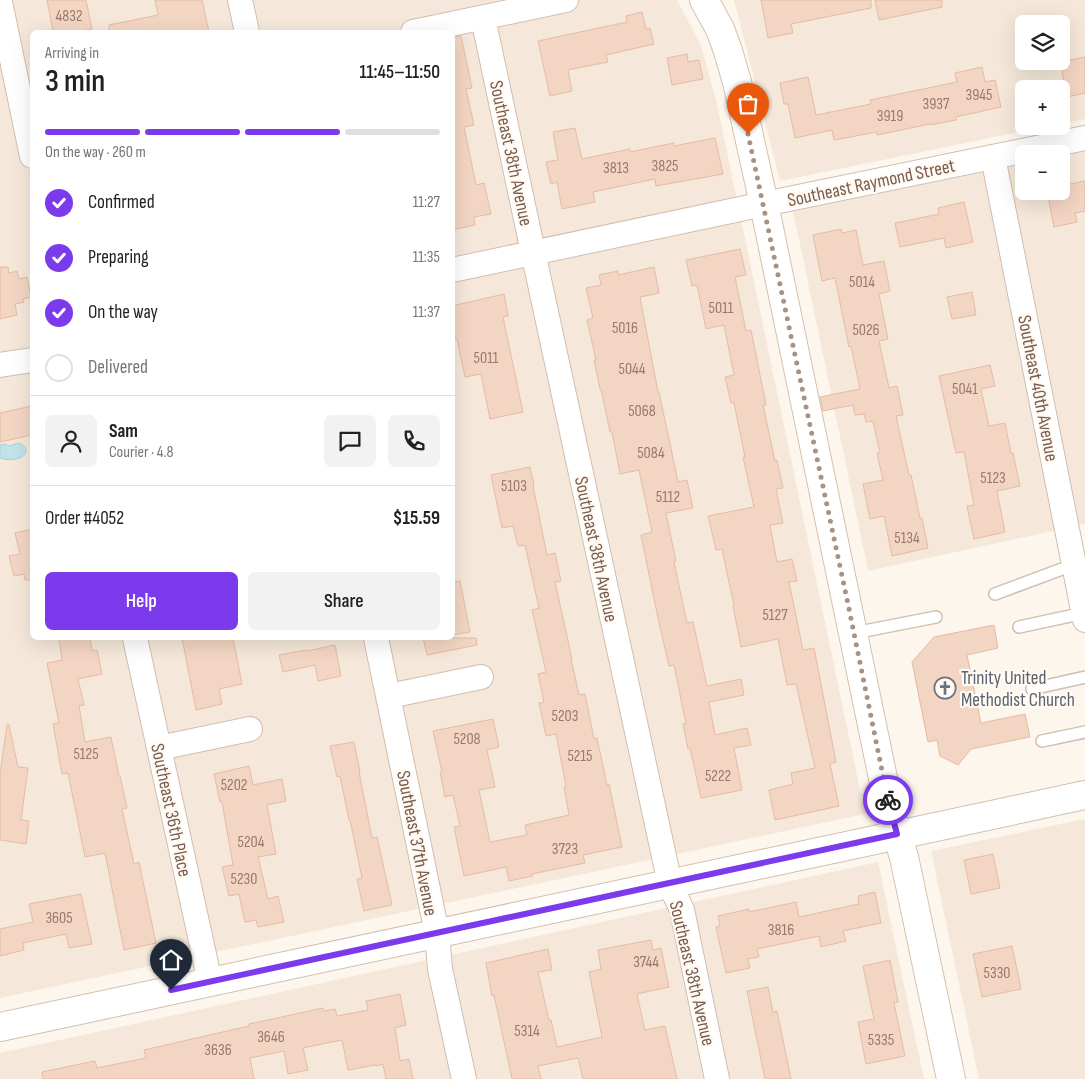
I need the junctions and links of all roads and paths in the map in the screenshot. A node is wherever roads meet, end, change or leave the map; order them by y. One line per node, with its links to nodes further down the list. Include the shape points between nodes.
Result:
1 (240, 0): 6 (street)
2 (566, 0): 5 (street)
3 (704, 0): 11 (street, via 728,51)
4 (0, 2): 9 (street)
5 (483, 18): 7 (street); 12 (street, Southeast 38th Avenue)
6 (247, 30)
7 (423, 30)
8 (1085, 138): 10 (street, Southeast Raymond Street)
9 (30, 146)
10 (993, 157): 11 (street, Southeast Raymond Street); 16 (street, Southeast 40th Avenue)
11 (764, 204): 12 (street, Southeast Raymond Street); 21 (street)
12 (533, 253): 13 (street, Southeast Raymond Street); 34 (street, Southeast 38th Avenue)
13 (455, 269)
14 (30, 360): 15 (street)
15 (0, 364)
16 (1074, 567): 17 (lane); 19 (street, Southeast 40th Avenue)
17 (995, 594)
18 (936, 617): 21 (lane)
19 (1084, 617): 20 (lane)
20 (1019, 627)
21 (854, 634): 33 (street)
22 (135, 640): 31 (street, Southeast 36th Place)
23 (376, 640): 27 (street, Southeast 37th Avenue)
24 (481, 677): 27 (street)
25 (1085, 677): 26 (lane)
26 (1032, 689)
27 (389, 696): 35 (street, Southeast 37th Avenue)
28 (250, 729): 31 (street)
29 (1085, 732): 30 (lane)
30 (1042, 740)
31 (159, 748): 36 (street, Southeast 36th Place)
32 (1085, 795): 33 (street)
33 (897, 834): 34 (street); 40 (street)
34 (670, 884): 35 (street); 39 (street, Southeast 38th Avenue, via 682,910)
35 (437, 933): 36 (street); 38 (street, Southeast 37th Avenue, via 440,969)
36 (210, 982): 37 (street)
37 (0, 1027)
38 (464, 1079)
39 (717, 1079)
40 (951, 1079)

